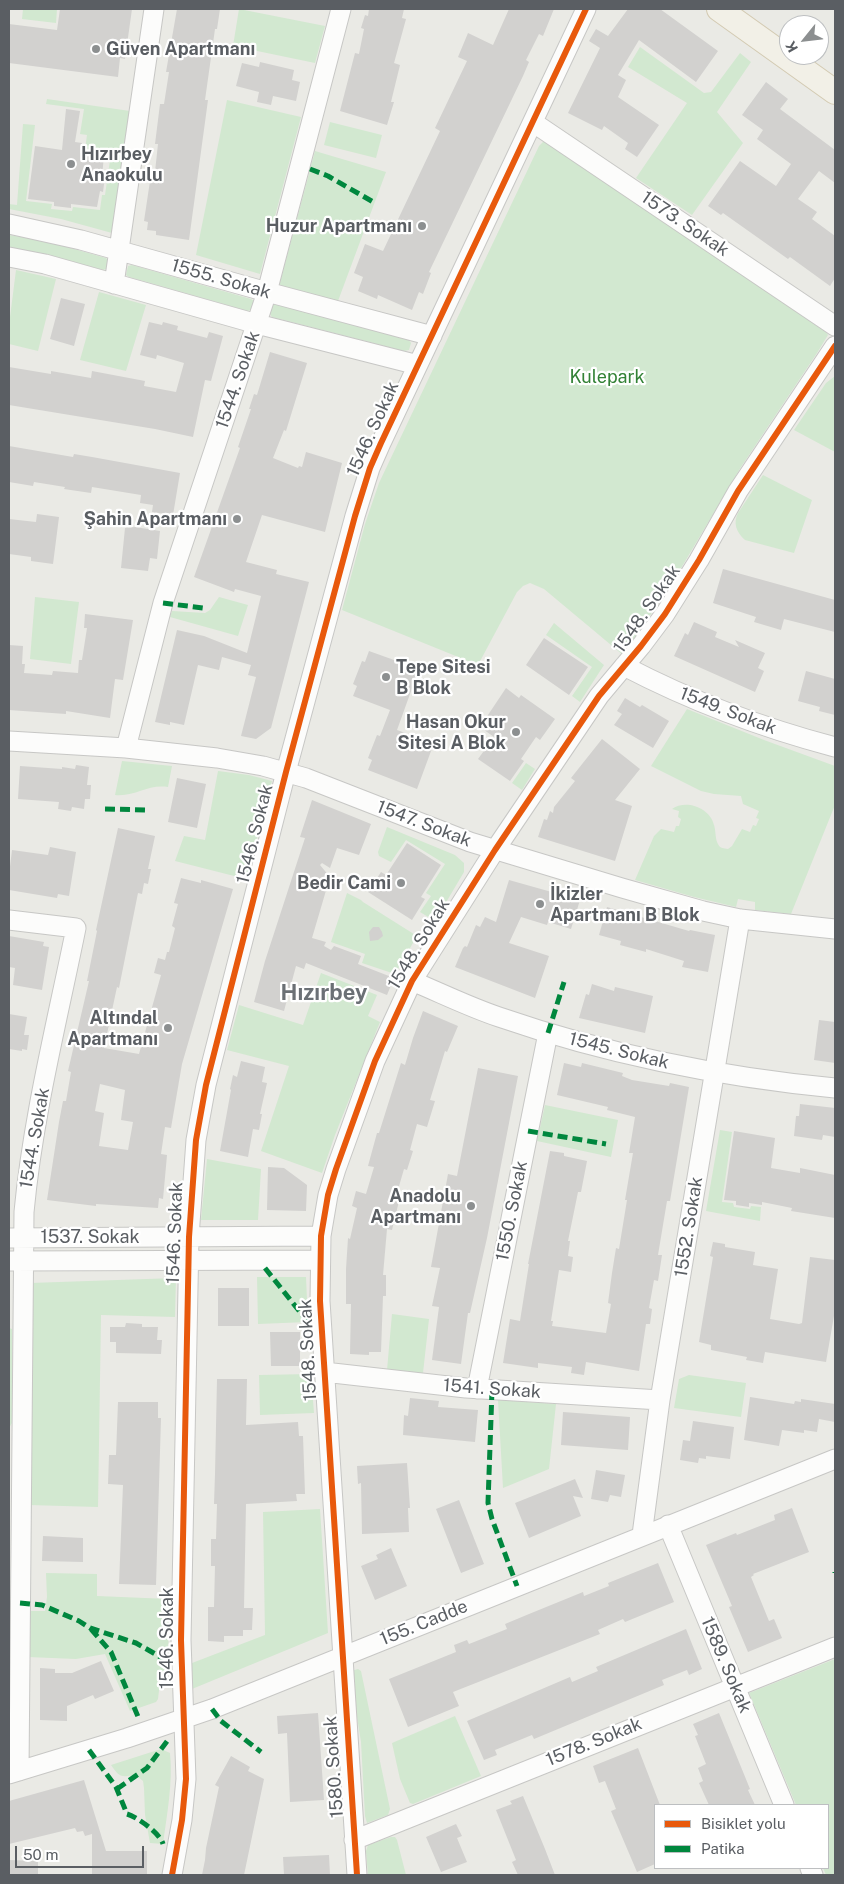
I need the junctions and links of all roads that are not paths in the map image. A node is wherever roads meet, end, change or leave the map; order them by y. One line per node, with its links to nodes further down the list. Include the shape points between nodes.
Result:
1 (154, 9): 8 (street)
2 (341, 9): 11 (street, 1544. Sokak)
3 (586, 9): 6 (street, 1546. Sokak)
4 (719, 9): 5 (main road)
5 (835, 92)
6 (534, 123): 13 (street, 1573. Sokak); 14 (street, 1546. Sokak)
7 (9, 224): 8 (street, 1555. Sokak)
8 (120, 251): 10 (street); 11 (street, 1555. Sokak)
9 (9, 257): 10 (street, 1555. Sokak)
10 (114, 284): 12 (street, 1555. Sokak)
11 (267, 292): 12 (street, 1544. Sokak); 14 (street, 1555. Sokak)
12 (257, 324): 16 (street, 1555. Sokak); 19 (street, 1544. Sokak, via 163,604)
13 (834, 324)
14 (432, 336): 16 (street, 1546. Sokak)
15 (835, 346): 17 (street, 1548. Sokak, via 738,491 665,614)
16 (418, 365): 21 (street, 1546. Sokak, via 362,491)
17 (624, 666): 20 (street, 1549. Sokak, via 742,718); 22 (street, 1548. Sokak, via 599,696)
18 (9, 741): 19 (street, 1547. Sokak)
19 (126, 748): 21 (street, 1547. Sokak, via 240,761)
20 (835, 748)
21 (286, 772): 22 (street, 1547. Sokak); 31 (street, 1546. Sokak, via 204,1094 194,1156)
22 (495, 850): 23 (street, 1547. Sokak); 26 (street, 1548. Sokak)
23 (740, 919): 25 (street, 1547. Sokak); 28 (street, 1552. Sokak)
24 (9, 920): 32 (street, 1544. Sokak, via 76,928)
25 (835, 930)
26 (412, 981): 27 (street, 1545. Sokak, via 454,1000); 30 (street, 1548. Sokak, via 362,1095 328,1195)
27 (548, 1033): 28 (street, 1545. Sokak, via 639,1058); 37 (street, 1550. Sokak)
28 (714, 1073): 29 (street, 1545. Sokak); 38 (street, 1552. Sokak)
29 (835, 1088)
30 (321, 1236): 31 (street, 1537. Sokak); 34 (street, 1548. Sokak)
31 (189, 1237): 32 (street, 1537. Sokak); 33 (street, 1546. Sokak)
32 (16, 1238): 35 (street, 1544. Sokak)
33 (188, 1260): 34 (street, 1537. Sokak); 35 (street, 1537. Sokak); 47 (street, 1546. Sokak, via 181,1640)
34 (320, 1260): 36 (street, 1548. Sokak)
35 (15, 1261): 39 (street, 1544. Sokak)
36 (324, 1372): 37 (street, 1541. Sokak); 45 (street, 1548. Sokak)
37 (477, 1389): 38 (street, 1541. Sokak)
38 (660, 1400): 42 (street, 1552. Sokak)
39 (15, 1437): 43 (street, 1544. Sokak)
40 (835, 1459): 41 (street, 155. Cadde)
41 (668, 1525): 42 (street, 155. Cadde); 46 (street, 1589. Sokak)
42 (642, 1535): 45 (street, 155. Cadde)
43 (14, 1603): 48 (street, 1544. Sokak)
44 (835, 1646): 46 (street, 1578. Sokak)
45 (342, 1657): 47 (street, 155. Cadde); 50 (street, 1580. Sokak)
46 (735, 1686): 49 (street, 1589. Sokak); 50 (street, 1578. Sokak)
47 (183, 1719): 48 (street, 155. Cadde); 51 (street, 1546. Sokak, via 186,1779)
48 (14, 1773)
49 (784, 1804)
50 (354, 1840): 52 (street, 1580. Sokak)
51 (172, 1875)
52 (357, 1875)

